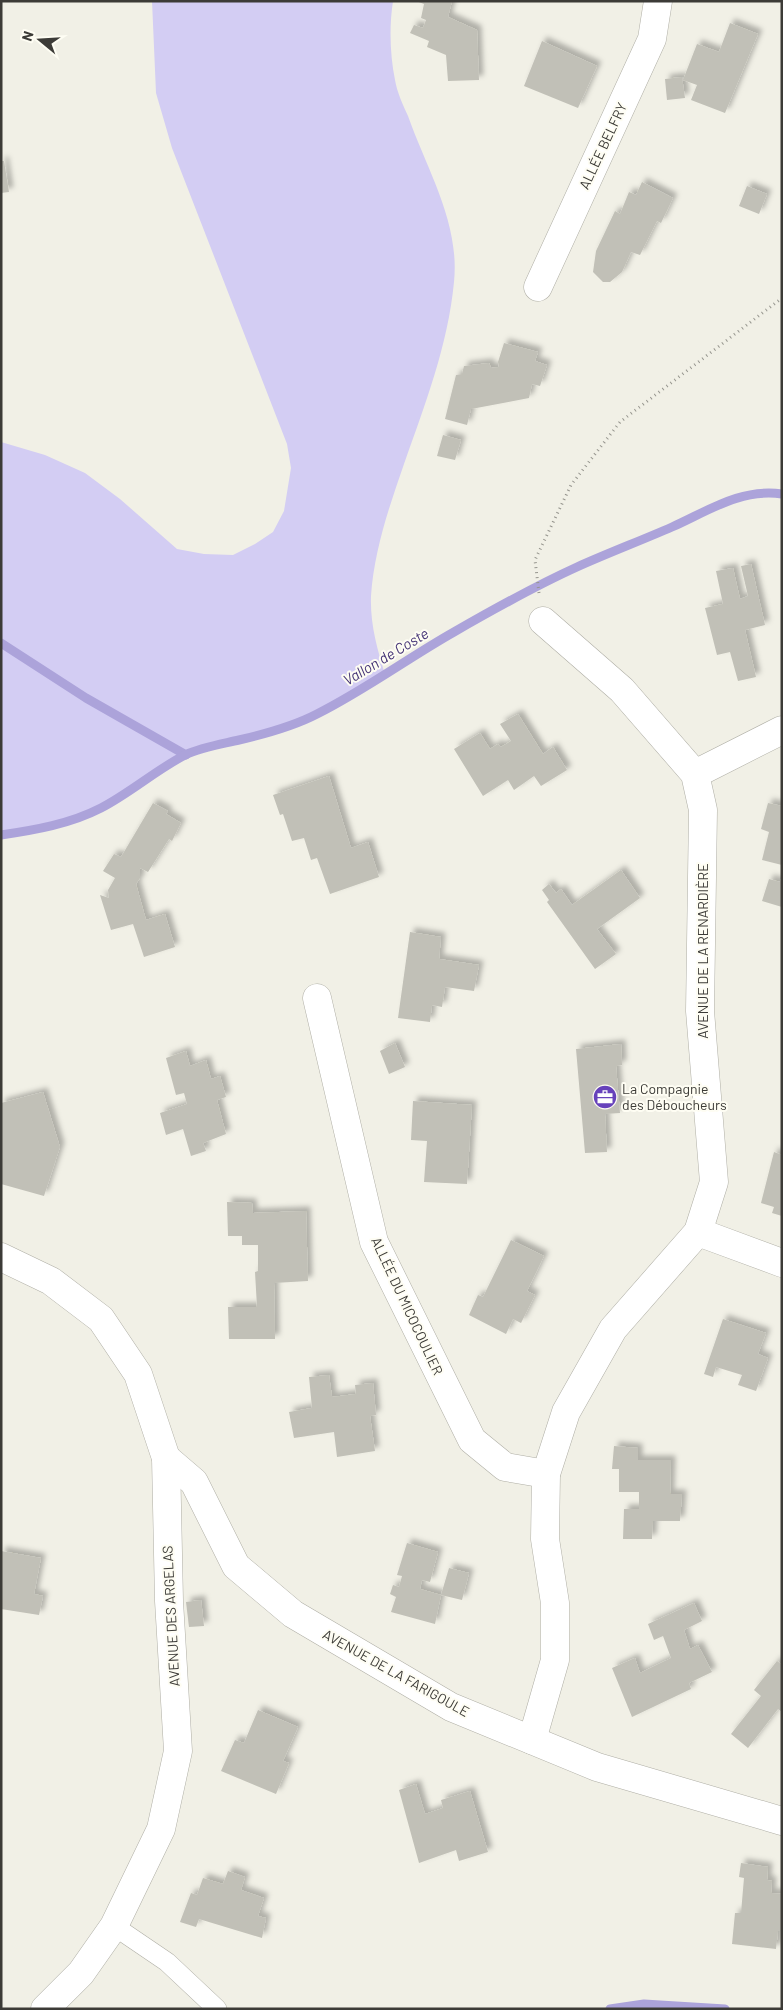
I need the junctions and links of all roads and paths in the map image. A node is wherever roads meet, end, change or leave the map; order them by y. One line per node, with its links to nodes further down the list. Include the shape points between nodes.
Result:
1 (658, 1): 2 (street, ALLÉE BELFRY, via 652,39)
2 (538, 287)
3 (782, 298): 4 (path, via 620,422 572,486 535,560)
4 (543, 621): 6 (street, AVENUE DE LA RENARDIÈRE, via 622,690)
5 (782, 730): 6 (street)
6 (695, 774): 8 (street, AVENUE DE LA RENARDIÈRE, via 703,810 700,1011 714,1182)
7 (317, 998): 12 (street, ALLÉE DU MICOCOULIER, via 374,1242 472,1440 505,1467)
8 (698, 1232): 10 (street); 12 (street, AVENUE DE LA RENARDIÈRE, via 613,1329 566,1412)
9 (1, 1257): 11 (street, AVENUE DES ARGELAS, via 51,1281 101,1319 138,1374)
10 (782, 1263)
11 (166, 1458): 13 (street, AVENUE DE LA FARIGOULE, via 194,1482 236,1566 293,1614 451,1707); 15 (street, AVENUE DES ARGELAS, via 169,1601 178,1751 161,1829)
12 (546, 1474): 13 (street, AVENUE DE LA RENARDIÈRE, via 546,1539 555,1603 555,1660)
13 (532, 1740): 14 (street, AVENUE DE LA FARIGOULE, via 597,1767)
14 (782, 1821)
15 (114, 1926): 16 (street, AVENUE DES ARGELAS, via 81,1973); 17 (lane, via 167,1962)
16 (45, 2009)
17 (217, 2009)

